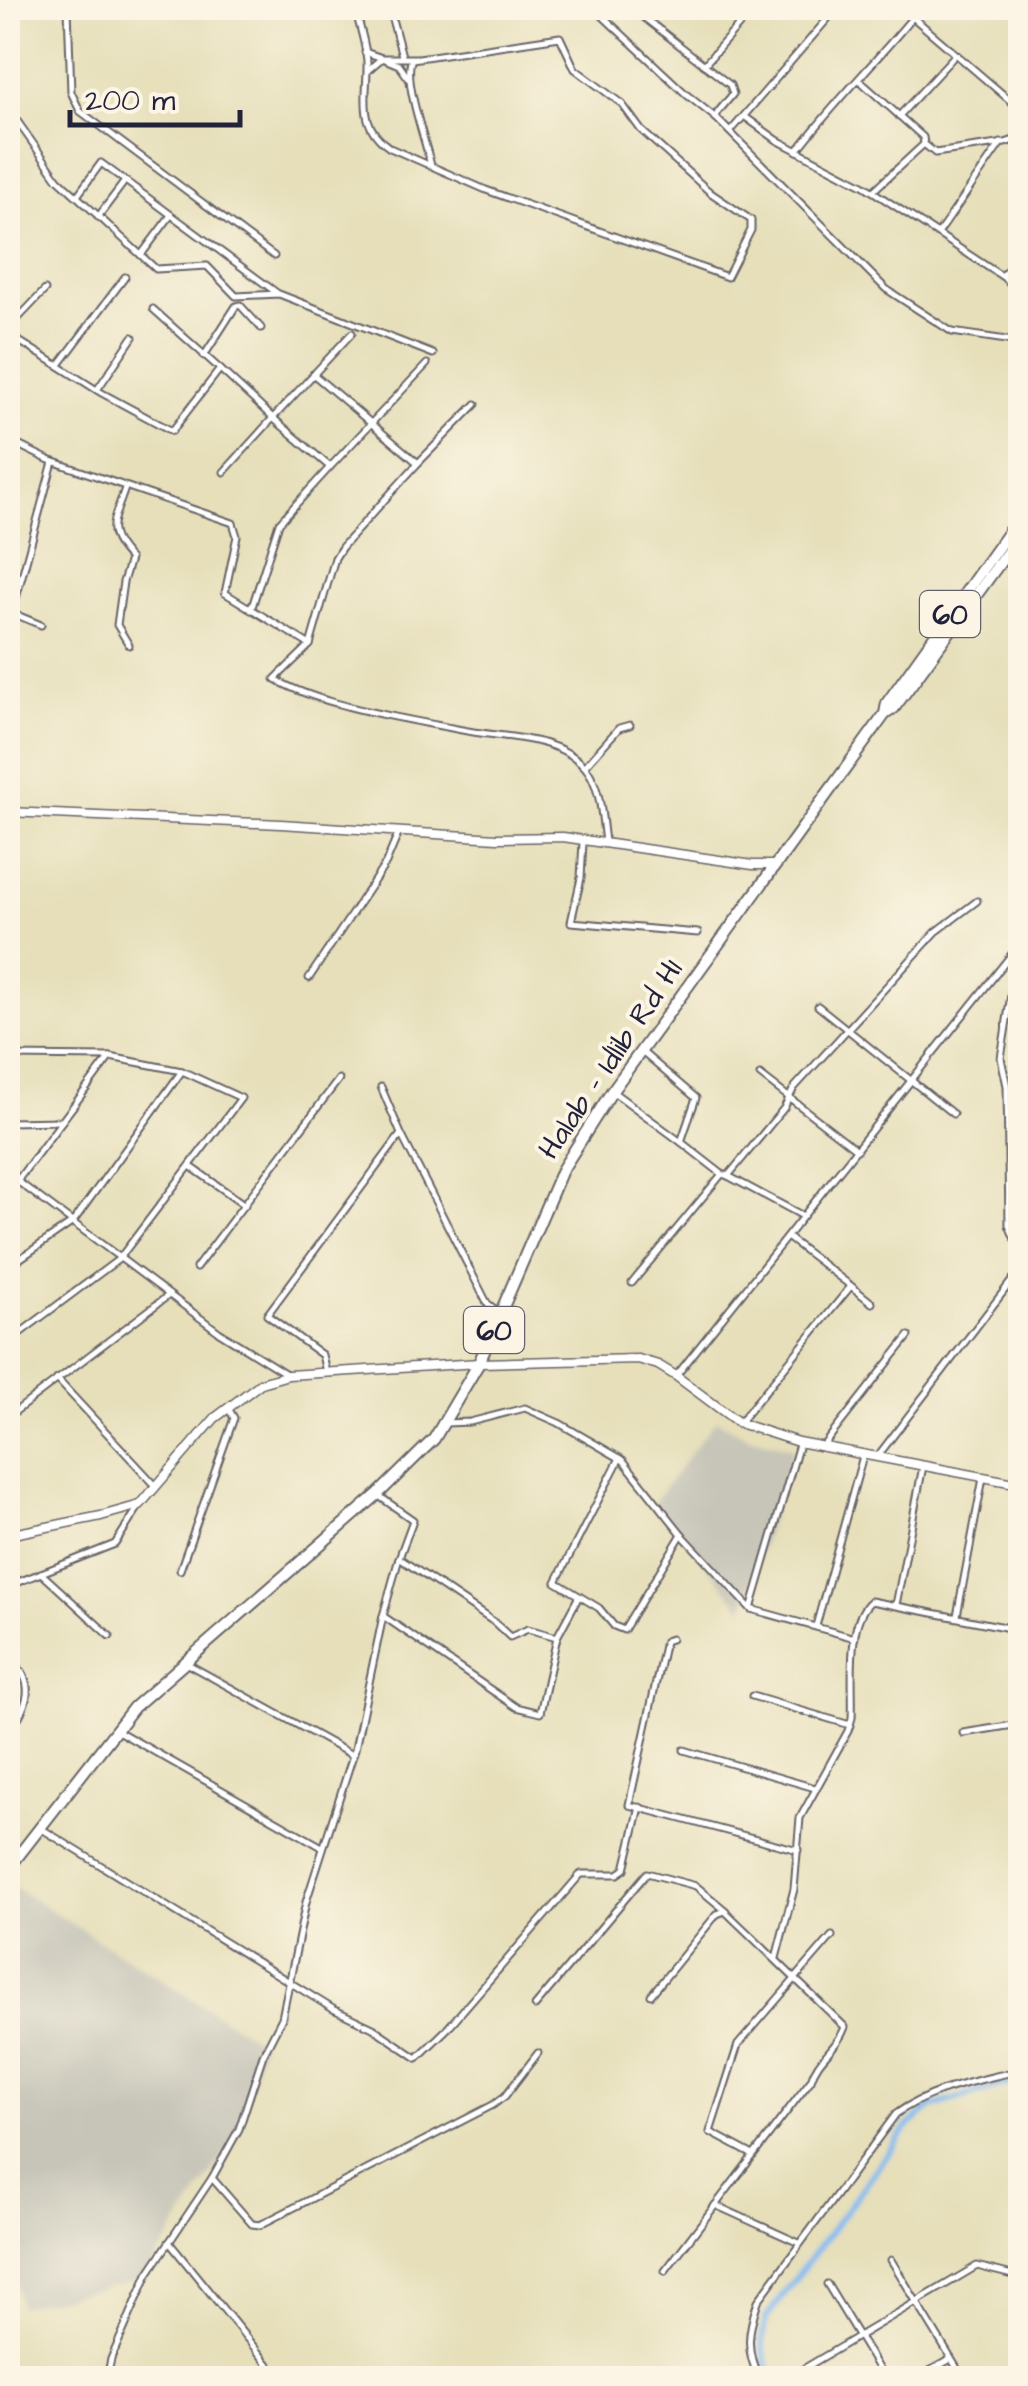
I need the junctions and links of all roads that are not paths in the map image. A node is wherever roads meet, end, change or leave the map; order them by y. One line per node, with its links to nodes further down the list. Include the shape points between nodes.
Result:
1 (68, 8): 39 (street, via 70,92 80,111)
2 (355, 8): 11 (street)
3 (389, 8): 13 (street)
4 (594, 8): 24 (street)
5 (632, 8): 16 (street)
6 (754, 8): 16 (street)
7 (837, 8): 22 (street)
8 (902, 8): 10 (street)
9 (920, 8): 10 (street)
10 (912, 17): 12 (street); 18 (street)
11 (365, 52): 14 (street); 17 (street)
12 (956, 54): 21 (street); 23 (street)
13 (402, 56): 14 (street); 15 (street)
14 (382, 58): 17 (street); 19 (street, via 398,64)
15 (416, 58): 19 (street, via 408,67); 30 (street, via 560,37 575,69 622,104 711,193 751,220 751,230 727,278)
16 (704, 65): 24 (street, via 733,94)
17 (366, 72): 30 (street, via 366,118 376,139)
18 (859, 80): 23 (street); 29 (street)
19 (410, 81): 30 (street)
20 (8, 108): 33 (street)
21 (1020, 109)
22 (744, 116): 25 (street); 29 (street)
23 (899, 116): 28 (street)
24 (716, 118): 25 (street)
25 (730, 132): 50 (street, via 886,289 952,332)
26 (1020, 138): 27 (street)
27 (1001, 143): 28 (street, via 935,153); 36 (street)
28 (924, 144): 32 (street)
29 (797, 151): 32 (street)
30 (431, 166)
31 (125, 181): 33 (street, via 101,163); 34 (street); 35 (street)
32 (873, 191): 36 (street)
33 (77, 197): 35 (street)
34 (170, 215): 38 (street); 44 (street)
35 (98, 217): 38 (street)
36 (938, 234): 40 (street)
37 (1020, 254): 40 (street)
38 (141, 255): 44 (street, via 156,268 207,266 236,296)
39 (274, 256)
40 (1002, 276): 43 (street)
41 (125, 277): 54 (street)
42 (45, 290): 47 (street)
43 (1020, 292)
44 (279, 294): 51 (street)
45 (153, 309): 52 (street)
46 (261, 328): 52 (street, via 240,304)
47 (8, 331): 54 (street)
48 (352, 332): 56 (street)
49 (133, 337): 57 (street)
50 (1020, 342)
51 (433, 354)
52 (204, 356): 55 (street)
53 (427, 364): 60 (street)
54 (59, 365): 57 (street)
55 (220, 370): 57 (street, via 172,431); 59 (street)
56 (313, 374): 59 (street); 60 (street)
57 (97, 390)
58 (476, 404): 63 (street)
59 (273, 418): 64 (street); 65 (street)
60 (370, 425): 63 (street); 64 (street)
61 (8, 440): 62 (street)
62 (54, 462): 66 (street); 72 (street, via 12,613)
63 (418, 462): 74 (street, via 335,558)
64 (330, 468): 71 (street, via 279,522)
65 (224, 472)
66 (125, 488): 71 (street, via 233,523 237,536 225,593); 73 (street, via 112,530 130,560 118,625)
67 (1020, 516): 69 (highway, 60)
68 (1020, 535): 70 (highway, Halab - Idlib Rd H1 / 60)
69 (998, 547): 70 (highway, via 977,583); 75 (highway, 60)
70 (982, 586): 75 (highway, Halab - Idlib Rd H1 / 60)
71 (252, 610): 74 (street)
72 (41, 625)
73 (129, 645)
74 (310, 645): 77 (street, via 275,679 318,698 554,746)
75 (884, 714): 82 (highway, Halab - Idlib Rd H1 / 60)
76 (630, 724): 77 (street)
77 (585, 766): 81 (street)
78 (8, 813): 79 (street)
79 (400, 832): 80 (street); 86 (street)
80 (583, 839): 81 (street); 84 (street, via 571,922)
81 (604, 842): 82 (street)
82 (777, 865): 89 (highway, Halab - Idlib Rd H1 / 60)
83 (978, 901): 88 (street, via 936,932)
84 (698, 933)
85 (1019, 941): 95 (street); 112 (street, via 1002,1058)
86 (309, 978)
87 (818, 1006): 88 (street)
88 (848, 1031): 95 (street); 98 (street)
89 (642, 1052): 97 (highway, Halab - Idlib Rd H1 / 60); 103 (street, via 696,1098)
90 (8, 1056): 91 (street)
91 (110, 1057): 92 (street); 100 (street)
92 (182, 1071): 105 (street, via 241,1098); 113 (street)
93 (760, 1075): 98 (street)
94 (339, 1079): 109 (street)
95 (911, 1081): 99 (street); 104 (street)
96 (381, 1087): 102 (street)
97 (612, 1091): 103 (street); 124 (highway, Halab - Idlib Rd H1 / 60, via 562,1170)
98 (788, 1098): 104 (street); 107 (street)
99 (953, 1114)
100 (62, 1121): 101 (street); 108 (street)
101 (8, 1122)
102 (401, 1134): 124 (street, via 488,1303); 128 (street, via 266,1315 322,1355)
103 (681, 1142): 107 (street)
104 (858, 1150): 111 (street)
105 (190, 1166): 109 (street); 116 (street)
106 (8, 1174): 108 (street)
107 (725, 1175): 111 (street); 120 (street)
108 (17, 1181): 113 (street)
109 (245, 1204): 118 (street)
110 (1020, 1207): 112 (street)
111 (804, 1216): 114 (street)
112 (1010, 1219): 115 (street)
113 (73, 1222): 116 (street); 117 (street)
114 (788, 1237): 121 (street); 130 (street)
115 (1020, 1251)
116 (119, 1260): 122 (street); 126 (street)
117 (8, 1267)
118 (196, 1268)
119 (1020, 1270): 139 (street)
120 (632, 1283)
121 (850, 1286): 123 (street); 135 (street)
122 (169, 1296): 129 (street); 131 (street)
123 (872, 1303)
124 (501, 1314): 127 (highway, Halab - Idlib Rd H1 / 60)
125 (909, 1336): 137 (street)
126 (8, 1342)
127 (479, 1363): 128 (street); 130 (street, via 638,1360); 134 (highway, Halab - Idlib Rd H1 / 60)
128 (326, 1372): 129 (street)
129 (288, 1374): 132 (street, via 261,1383)
130 (676, 1376): 135 (street)
131 (57, 1380): 133 (street); 144 (street)
132 (228, 1408): 144 (street); 150 (street, via 234,1418)
133 (8, 1417)
134 (445, 1423): 140 (street, via 531,1408); 145 (highway, Halab - Idlib Rd H1 / 60)
135 (739, 1424): 136 (street)
136 (799, 1442): 137 (street); 155 (street)
137 (822, 1447): 138 (street)
138 (863, 1454): 139 (street); 158 (street)
139 (877, 1457): 141 (street)
140 (620, 1458): 148 (street); 153 (street, via 556,1582)
141 (923, 1466): 142 (street); 154 (street)
142 (983, 1478): 143 (street); 157 (street)
143 (1020, 1484)
144 (156, 1486): 146 (street)
145 (377, 1495): 149 (street, via 413,1520); 165 (highway, Halab - Idlib Rd H1 / 60)
146 (140, 1505): 147 (street); 151 (street, via 115,1544)
147 (8, 1534)
148 (682, 1534): 153 (street, via 624,1630); 155 (street)
149 (399, 1558): 156 (street); 161 (street, via 510,1636 528,1629)
150 (180, 1570)
151 (41, 1573): 152 (street); 160 (street)
152 (8, 1586)
153 (579, 1595): 161 (street)
154 (896, 1605): 157 (street); 162 (street, via 871,1601)
155 (751, 1609): 158 (street)
156 (383, 1616): 161 (street, via 516,1707 540,1712); 173 (street)
157 (957, 1616): 159 (street)
158 (816, 1626): 162 (street)
159 (1020, 1628)
160 (110, 1636)
161 (557, 1637)
162 (855, 1638): 168 (street)
163 (671, 1639): 175 (street, via 665,1641 629,1805)
164 (8, 1656): 171 (street, via 29,1688)
165 (183, 1662): 169 (highway, Halab - Idlib Rd H1 / 60); 173 (street)
166 (752, 1696): 168 (street)
167 (1020, 1724): 170 (street)
168 (850, 1725): 174 (street)
169 (116, 1730): 176 (highway, Halab - Idlib Rd H1 / 60); 177 (street)
170 (962, 1733)
171 (8, 1735)
172 (684, 1750): 174 (street)
173 (352, 1755): 177 (street)
174 (815, 1788): 178 (street, via 800,1818)
175 (640, 1807): 178 (street); 184 (street, via 626,1869 581,1874 417,2058)
176 (39, 1827): 179 (highway, Halab - Idlib Rd H1 / 60); 184 (street)
177 (322, 1847): 184 (street)
178 (798, 1850): 182 (street)
179 (8, 1869)
180 (732, 1917): 182 (street); 185 (street, via 717,1914); 186 (street, via 696,1886 646,1873)
181 (832, 1936): 183 (street)
182 (776, 1958): 183 (street)
183 (796, 1977): 189 (street, via 738,2046 710,2132); 189 (street, via 841,2019 844,2034)
184 (292, 1984): 190 (street, via 239,2129)
185 (651, 1995)
186 (536, 2006)
187 (538, 2053): 190 (street, via 493,2104 260,2225)
188 (1020, 2070): 193 (street, via 942,2092 896,2114)
189 (753, 2156): 191 (street)
190 (212, 2178): 192 (street)
191 (715, 2205): 193 (street); 195 (street)
192 (169, 2242): 201 (street, via 144,2282 111,2360); 202 (street)
193 (800, 2244): 203 (street, via 758,2301 747,2332)
194 (891, 2260): 198 (street)
195 (665, 2271)
196 (1020, 2278): 198 (street, via 977,2266)
197 (826, 2284): 199 (street)
198 (916, 2302): 199 (street); 200 (street)
199 (858, 2336): 204 (street, via 798,2372); 205 (street)
200 (950, 2359): 206 (street); 207 (street)
201 (110, 2378)
202 (279, 2378)
203 (759, 2378)
204 (802, 2378)
205 (884, 2378)
206 (917, 2378)
207 (963, 2378)

